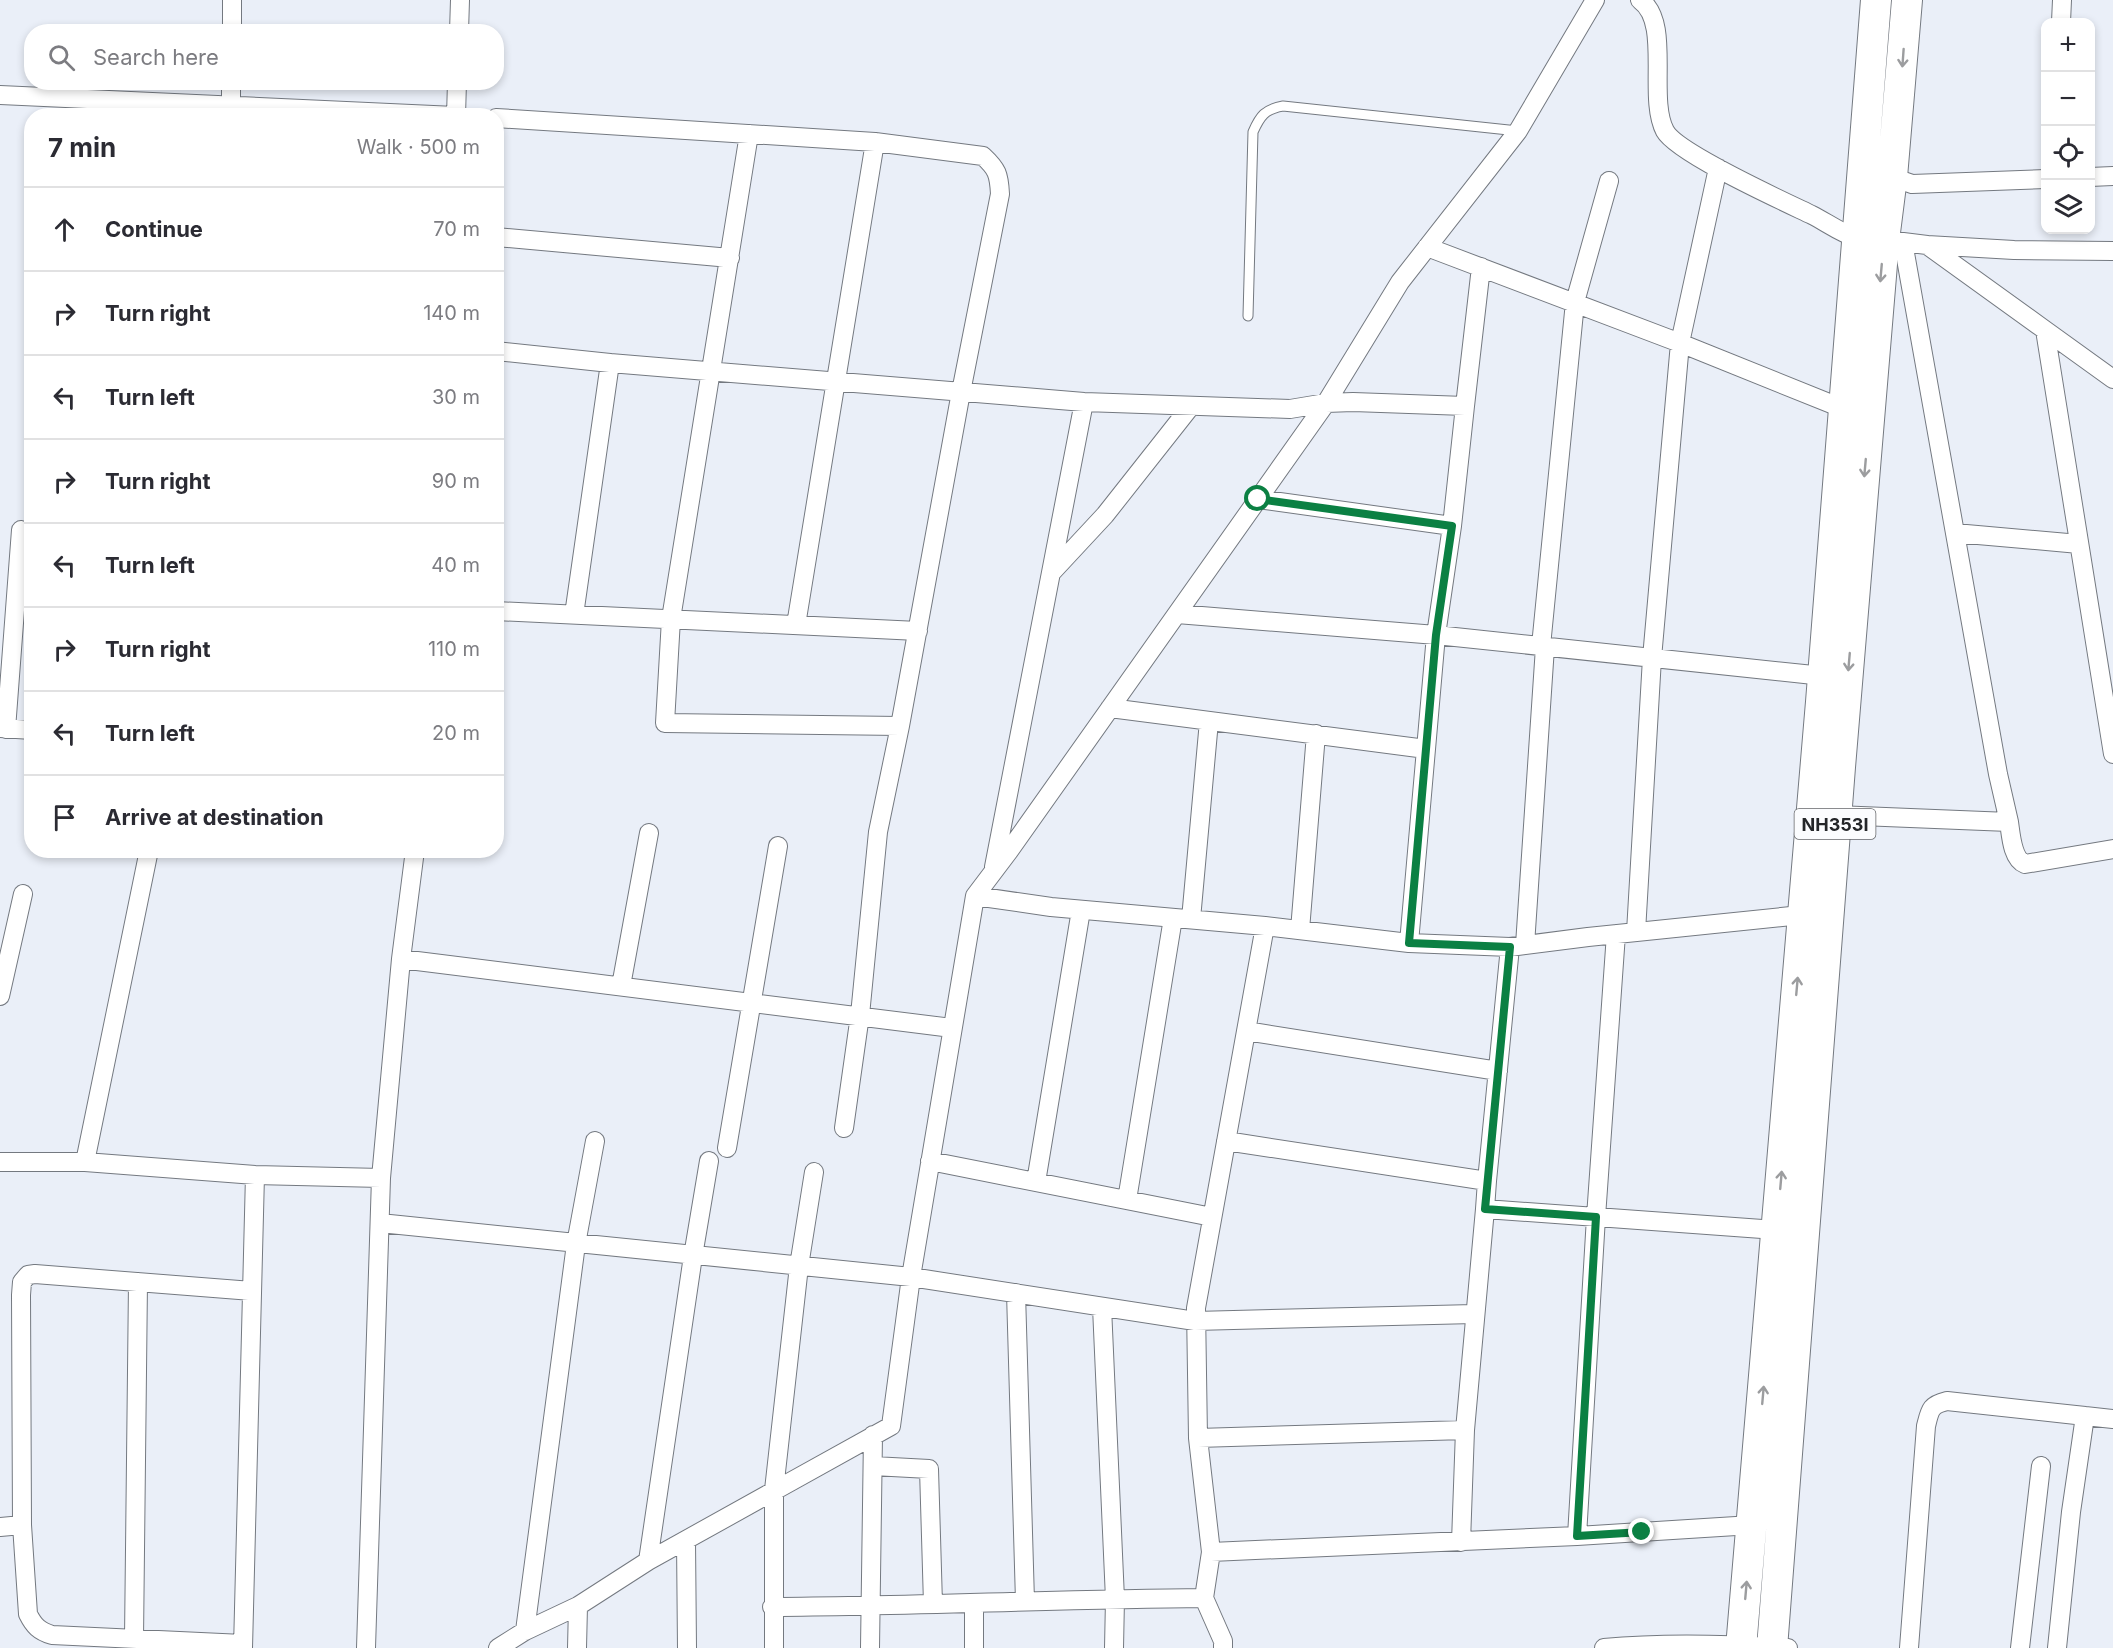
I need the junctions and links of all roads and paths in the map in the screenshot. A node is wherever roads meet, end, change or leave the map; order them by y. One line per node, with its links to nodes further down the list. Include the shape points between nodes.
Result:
1 (232, 0): 9 (street)
2 (460, 0): 10 (street)
3 (1595, 0): 18 (street)
4 (1640, 0): 21 (street, via 1655,19 1659,112 1665,131)
5 (1875, 0): 28 (highway, NH353I)
6 (1907, 0): 23 (highway, NH353I, one-way to 23)
7 (2062, 0): 8 (street)
8 (2061, 18)
9 (232, 24)
10 (459, 24)
11 (231, 90): 15 (street)
12 (457, 90): 16 (street)
13 (0, 95): 14 (street)
14 (200, 108)
15 (231, 108)
16 (456, 108)
17 (504, 119): 19 (street)
18 (1518, 131): 30 (street); 35 (lane, via 1283,106 1271,108 1260,116 1253,132)
19 (749, 134): 20 (street); 32 (street)
20 (875, 142): 44 (street); 45 (street, via 983,156 999,179 1000,194)
21 (1718, 168): 28 (street); 37 (street)
22 (2113, 176): 24 (street)
23 (1892, 177): 25 (street, via 1912,184); 28 (highway, NH353I)
24 (2095, 177)
25 (2041, 179)
26 (1609, 181): 34 (street)
27 (504, 238): 32 (street)
28 (1881, 240): 29 (street); 50 (highway, NH353I); 54 (street); 75 (highway, NH353I, one-way to 75)
29 (1927, 245): 31 (street); 36 (street)
30 (1427, 247): 33 (street); 47 (street, via 1400,282)
31 (2113, 251)
32 (730, 258): 42 (street)
33 (1481, 267): 34 (street); 49 (street)
34 (1575, 302): 37 (street); 64 (street)
35 (1248, 316)
36 (2045, 330): 40 (street); 55 (street)
37 (1680, 343): 50 (street); 65 (street)
38 (504, 352): 39 (street)
39 (610, 363): 42 (street); 59 (street)
40 (2092, 364): 41 (street); 43 (street)
41 (2113, 364)
42 (712, 372): 44 (street); 60 (street)
43 (2113, 379)
44 (834, 381): 45 (street); 61 (street)
45 (961, 392): 46 (street); 62 (street)
46 (1084, 402): 48 (street); 56 (street)
47 (1326, 403): 48 (street, via 1290,409); 49 (street); 51 (street)
48 (1191, 405): 56 (street, via 1105,515)
49 (1465, 406): 52 (street)
50 (1844, 409): 66 (highway, NH353I)
51 (1258, 499): 52 (street); 58 (street)
52 (1452, 526): 63 (street)
53 (21, 530): 70 (street)
54 (1955, 533): 55 (street); 76 (street)
55 (2079, 544): 74 (street)
56 (1051, 573): 82 (street)
57 (504, 611): 59 (street)
58 (1177, 614): 63 (street); 67 (street)
59 (574, 615): 60 (street)
60 (671, 619): 61 (street); 69 (street, via 665,723)
61 (795, 625): 62 (street)
62 (918, 631): 69 (street)
63 (1436, 635): 64 (street); 73 (street)
64 (1543, 646): 65 (street); 93 (street)
65 (1652, 658): 66 (street); 90 (street)
66 (1823, 676): 86 (highway, NH353I)
67 (1110, 708): 68 (street); 82 (street)
68 (1209, 721): 72 (street); 87 (street)
69 (900, 726): 98 (street, via 878,832)
70 (3, 729): 71 (street)
71 (24, 730)
72 (1316, 734): 73 (street); 89 (street)
73 (1426, 749): 92 (street)
74 (2113, 754)
75 (1836, 815): 76 (street); 86 (highway, NH353I)
76 (2009, 822): 79 (street, via 2016,855 2025,864)
77 (649, 833): 95 (street)
78 (778, 846): 97 (street)
79 (2113, 849)
80 (147, 858): 109 (street)
81 (414, 858): 94 (street)
82 (993, 871): 84 (street)
83 (23, 894): 96 (street)
84 (975, 896): 85 (street); 99 (street)
85 (1080, 910): 87 (street); 114 (street)
86 (1816, 914): 90 (street); 120 (highway, NH353I, one-way to 86); 169 (highway, NH353I)
87 (1182, 919): 88 (street); 115 (street)
88 (1265, 926): 89 (street); 100 (street)
89 (1299, 930): 92 (street)
90 (1636, 932): 91 (street)
91 (1616, 934): 93 (street); 118 (street)
92 (1409, 943): 93 (street)
93 (1517, 946): 101 (street)
94 (401, 959): 95 (street); 112 (street)
95 (621, 986): 97 (street)
96 (0, 996)
97 (752, 1002): 98 (street); 105 (street)
98 (860, 1015): 99 (street); 102 (street)
99 (952, 1028): 107 (street)
100 (1246, 1031): 101 (street); 104 (street)
101 (1498, 1071): 113 (street)
102 (844, 1128)
103 (595, 1141): 121 (street)
104 (1226, 1141): 113 (street); 117 (street)
105 (727, 1148)
106 (709, 1161): 122 (street)
107 (930, 1161): 114 (street); 124 (street)
108 (0, 1162): 109 (street)
109 (85, 1162): 111 (street)
110 (814, 1172): 123 (street)
111 (255, 1176): 112 (street); 126 (street)
112 (381, 1178): 119 (street)
113 (1487, 1181): 116 (street)
114 (1036, 1182): 115 (street)
115 (1126, 1200): 117 (street)
116 (1485, 1209): 118 (street); 129 (street)
117 (1212, 1217): 130 (street)
118 (1596, 1217): 120 (street); 142 (street)
119 (380, 1223): 121 (street); 159 (street)
120 (1776, 1230): 139 (highway, NH353I, one-way to 120)
121 (576, 1244): 122 (street); 155 (street)
122 (693, 1256): 123 (street); 146 (street)
123 (799, 1266): 124 (street); 138 (street)
124 (911, 1276): 127 (street); 134 (street, via 891,1426)
125 (138, 1282): 126 (street); 140 (street, via 35,1274 22,1282); 156 (street)
126 (252, 1291): 157 (street)
127 (1016, 1293): 128 (street); 149 (street)
128 (1102, 1307): 130 (street); 148 (street)
129 (1474, 1314): 130 (street); 133 (street)
130 (1196, 1322): 135 (street)
131 (2085, 1416): 132 (street); 170 (street, via 1947,1401 1935,1404 1926,1426); 172 (street)
132 (2113, 1419)
133 (1465, 1430): 135 (street); 144 (street)
134 (873, 1435): 136 (street); 138 (street)
135 (1198, 1438): 145 (street)
136 (873, 1466): 151 (street, via 929,1469); 153 (street)
137 (2041, 1466): 171 (street)
138 (774, 1490): 143 (street); 154 (street)
139 (1752, 1525): 142 (street); 158 (highway, NH353I, one-way to 139)
140 (22, 1526): 141 (street); 156 (street, via 28,1614 40,1631)
141 (0, 1527)
142 (1577, 1536): 144 (street)
143 (686, 1541): 146 (street); 162 (street)
144 (1461, 1542): 145 (street)
145 (1211, 1552): 147 (street)
146 (648, 1561): 152 (street)
147 (1204, 1598): 148 (street); 167 (street)
148 (1114, 1599): 149 (street); 166 (street)
149 (1025, 1601): 150 (street)
150 (974, 1603): 151 (street); 165 (street)
151 (933, 1604): 153 (street)
152 (578, 1606): 155 (street); 161 (street)
153 (870, 1607): 154 (street); 164 (street)
154 (772, 1608): 163 (street)
155 (525, 1631): 160 (street)
156 (134, 1639): 157 (street)
157 (243, 1646)
158 (1741, 1647): 168 (street); 169 (street)
159 (366, 1648)
160 (498, 1648)
161 (577, 1648)
162 (687, 1648)
163 (774, 1648)
164 (870, 1648)
165 (974, 1648)
166 (1114, 1648)
167 (1223, 1648)
168 (1604, 1648)
169 (1777, 1648)
170 (1910, 1648)
171 (2020, 1648)
172 (2057, 1648)

